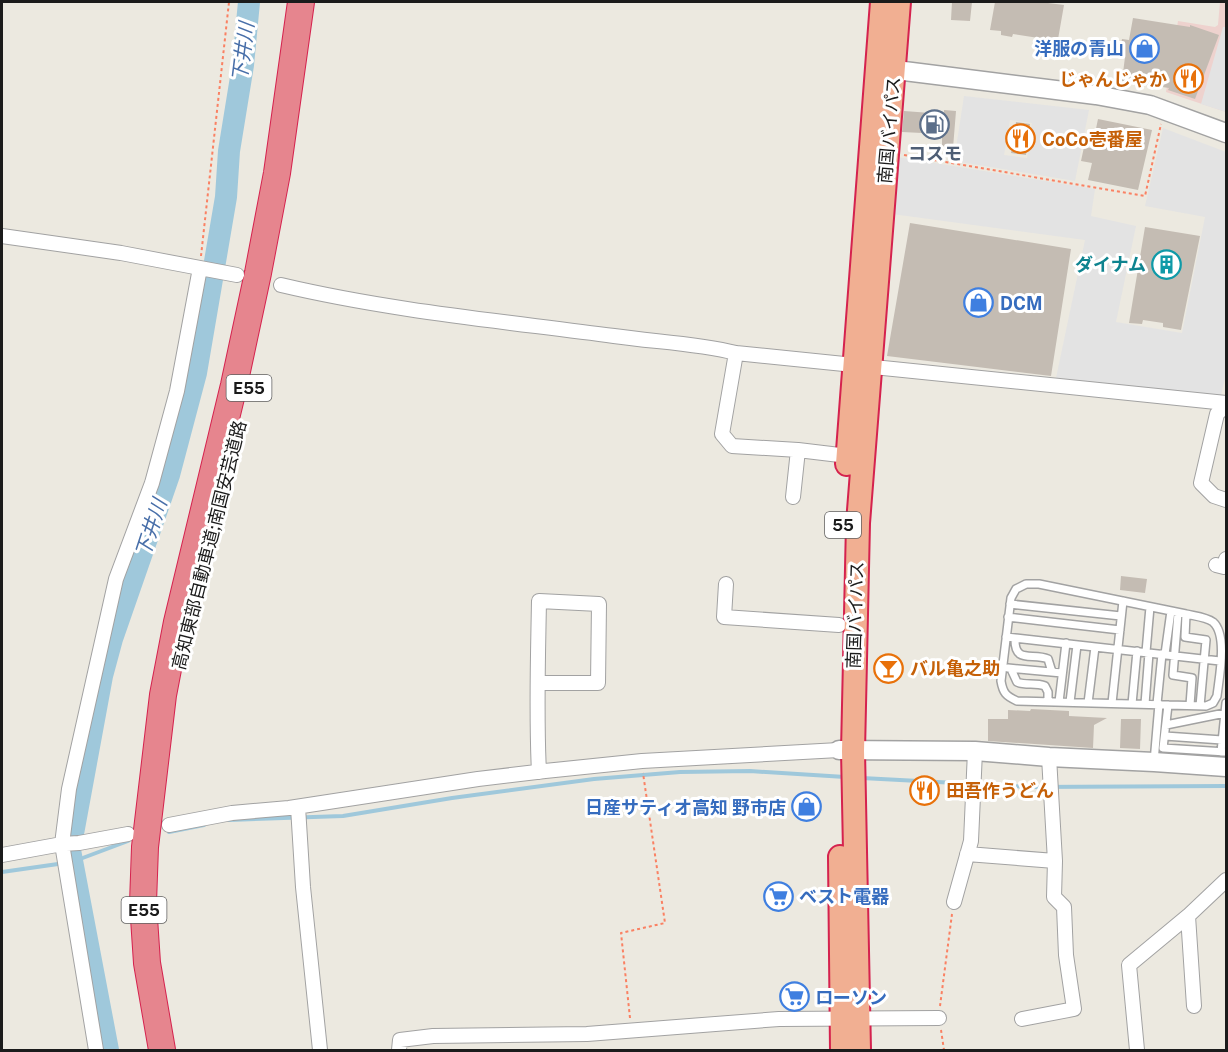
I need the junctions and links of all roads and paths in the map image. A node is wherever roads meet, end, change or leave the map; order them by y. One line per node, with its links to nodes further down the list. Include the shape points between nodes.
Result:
1 (229, 2): 11 (path)
2 (301, 2): 69 (highway, 高知東部自動車道;南国安芸道路 / E55, via 277,173 232,396 177,622)
3 (318, 2): 69 (highway, 高知東部自動車道;南国安芸道路 / E55, via 286,212 264,322)
4 (882, 2): 6 (highway, 南国バイパス / 55)
5 (899, 2): 6 (highway, 南国バイパス / 55)
6 (886, 69): 7 (street, via 1096,95); 9 (highway, 南国バイパス / 55); 15 (highway, 南国バイパス / 55)
7 (1165, 110): 8 (street); 9 (path, via 1145,196)
8 (1227, 133)
9 (887, 152): 15 (highway, 南国バイパス / 55)
10 (2, 236): 11 (street)
11 (200, 268): 12 (street); 74 (street, via 177,391 152,483 116,579 69,789)
12 (237, 275)
13 (281, 285): 14 (street, via 382,306 708,346)
14 (736, 353): 15 (street); 17 (street, via 723,434 732,446)
15 (862, 366): 16 (street); 18 (highway, 南国バイパス / 55); 63 (highway, 南国バイパス / 55)
16 (1227, 404): 20 (street, via 1217,414 1201,483 1214,496)
17 (798, 450): 18 (street); 19 (street)
18 (848, 456): 28 (highway, 南国バイパス / 55)
19 (793, 497)
20 (1227, 500)
21 (726, 584): 28 (street, via 724,617)
22 (1123, 602): 23 (lane, via 1026,584 1016,589); 24 (lane); 26 (lane)
23 (1010, 604): 26 (lane); 27 (lane)
24 (1150, 607): 25 (lane); 37 (lane)
25 (1178, 613): 38 (lane); 39 (lane); 40 (lane, via 1185,637 1206,640); 41 (lane, via 1207,619 1219,629)
26 (1121, 616): 29 (lane)
27 (1008, 617): 29 (lane); 30 (lane)
28 (840, 625): 63 (highway, 南国バイパス / 55)
29 (1120, 630): 35 (lane)
30 (1006, 637): 31 (lane); 42 (lane)
31 (1015, 638): 32 (lane); 44 (lane, via 1020,655 1048,658)
32 (1066, 644): 33 (lane); 45 (lane)
33 (1077, 645): 34 (lane); 49 (lane)
34 (1095, 647): 35 (lane); 50 (lane)
35 (1118, 649): 36 (lane); 51 (lane)
36 (1137, 651): 37 (lane); 53 (lane)
37 (1148, 652): 38 (lane); 54 (lane)
38 (1164, 654): 39 (lane); 55 (lane)
39 (1174, 656): 40 (lane); 57 (lane, via 1173,675 1192,678)
40 (1205, 659): 41 (lane); 58 (lane)
41 (1220, 661): 58 (lane, via 1217,696 1213,703)
42 (1002, 668): 43 (lane); 47 (lane, via 1002,691 1006,697)
43 (1011, 669): 44 (lane); 47 (lane, via 1023,685 1045,686)
44 (1052, 672): 45 (lane)
45 (1062, 673): 48 (lane)
46 (538, 683): 46 (street, via 539,600 599,604 598,683); 70 (street)
47 (1048, 702): 48 (lane)
48 (1059, 702): 49 (lane)
49 (1070, 702): 50 (lane)
50 (1088, 703): 51 (lane)
51 (1112, 703): 53 (lane)
52 (1227, 703): 59 (lane)
53 (1132, 704): 54 (lane)
54 (1145, 704): 55 (lane)
55 (1158, 704): 56 (lane); 68 (lane)
56 (1168, 705): 57 (lane); 60 (lane)
57 (1190, 705): 58 (lane)
58 (1200, 706)
59 (1225, 713): 60 (lane); 62 (lane)
60 (1166, 724): 61 (lane)
61 (1165, 736): 62 (lane); 65 (lane, via 1163,748)
62 (1224, 737): 65 (lane)
63 (846, 751): 64 (street); 67 (street); 83 (highway, 南国バイパス / 55)
64 (975, 751): 66 (street); 75 (street)
65 (1225, 757): 68 (street)
66 (1049, 758): 68 (street); 77 (street)
67 (642, 761): 70 (street); 85 (path, via 665,923 621,933)
68 (1154, 762)
69 (153, 769): 87 (highway, 高知東部自動車道;南国安芸道路 / E55, via 143,903 147,963)
70 (539, 772): 71 (street)
71 (298, 807): 72 (street, via 232,813); 88 (street)
72 (169, 825)
73 (128, 834): 74 (street)
74 (62, 844): 76 (street); 86 (street)
75 (967, 854): 77 (street); 79 (street)
76 (2, 855)
77 (1055, 861): 84 (street, via 1054,897 1064,907 1074,1009)
78 (1227, 880): 80 (street)
79 (954, 902): 82 (path)
80 (1188, 916): 81 (street); 93 (street, via 1129,964)
81 (1194, 1006)
82 (939, 1018): 83 (street); 92 (path)
83 (850, 1019): 85 (street, via 779,1019); 90 (highway, 南国バイパス / 55); 91 (highway, 南国バイパス / 55)
84 (1022, 1019)
85 (631, 1031): 89 (street, via 433,1036 400,1040)
86 (96, 1050)
87 (162, 1050)
88 (320, 1050)
89 (399, 1050)
90 (842, 1050)
91 (859, 1050)
92 (944, 1050)
93 (1137, 1050)

